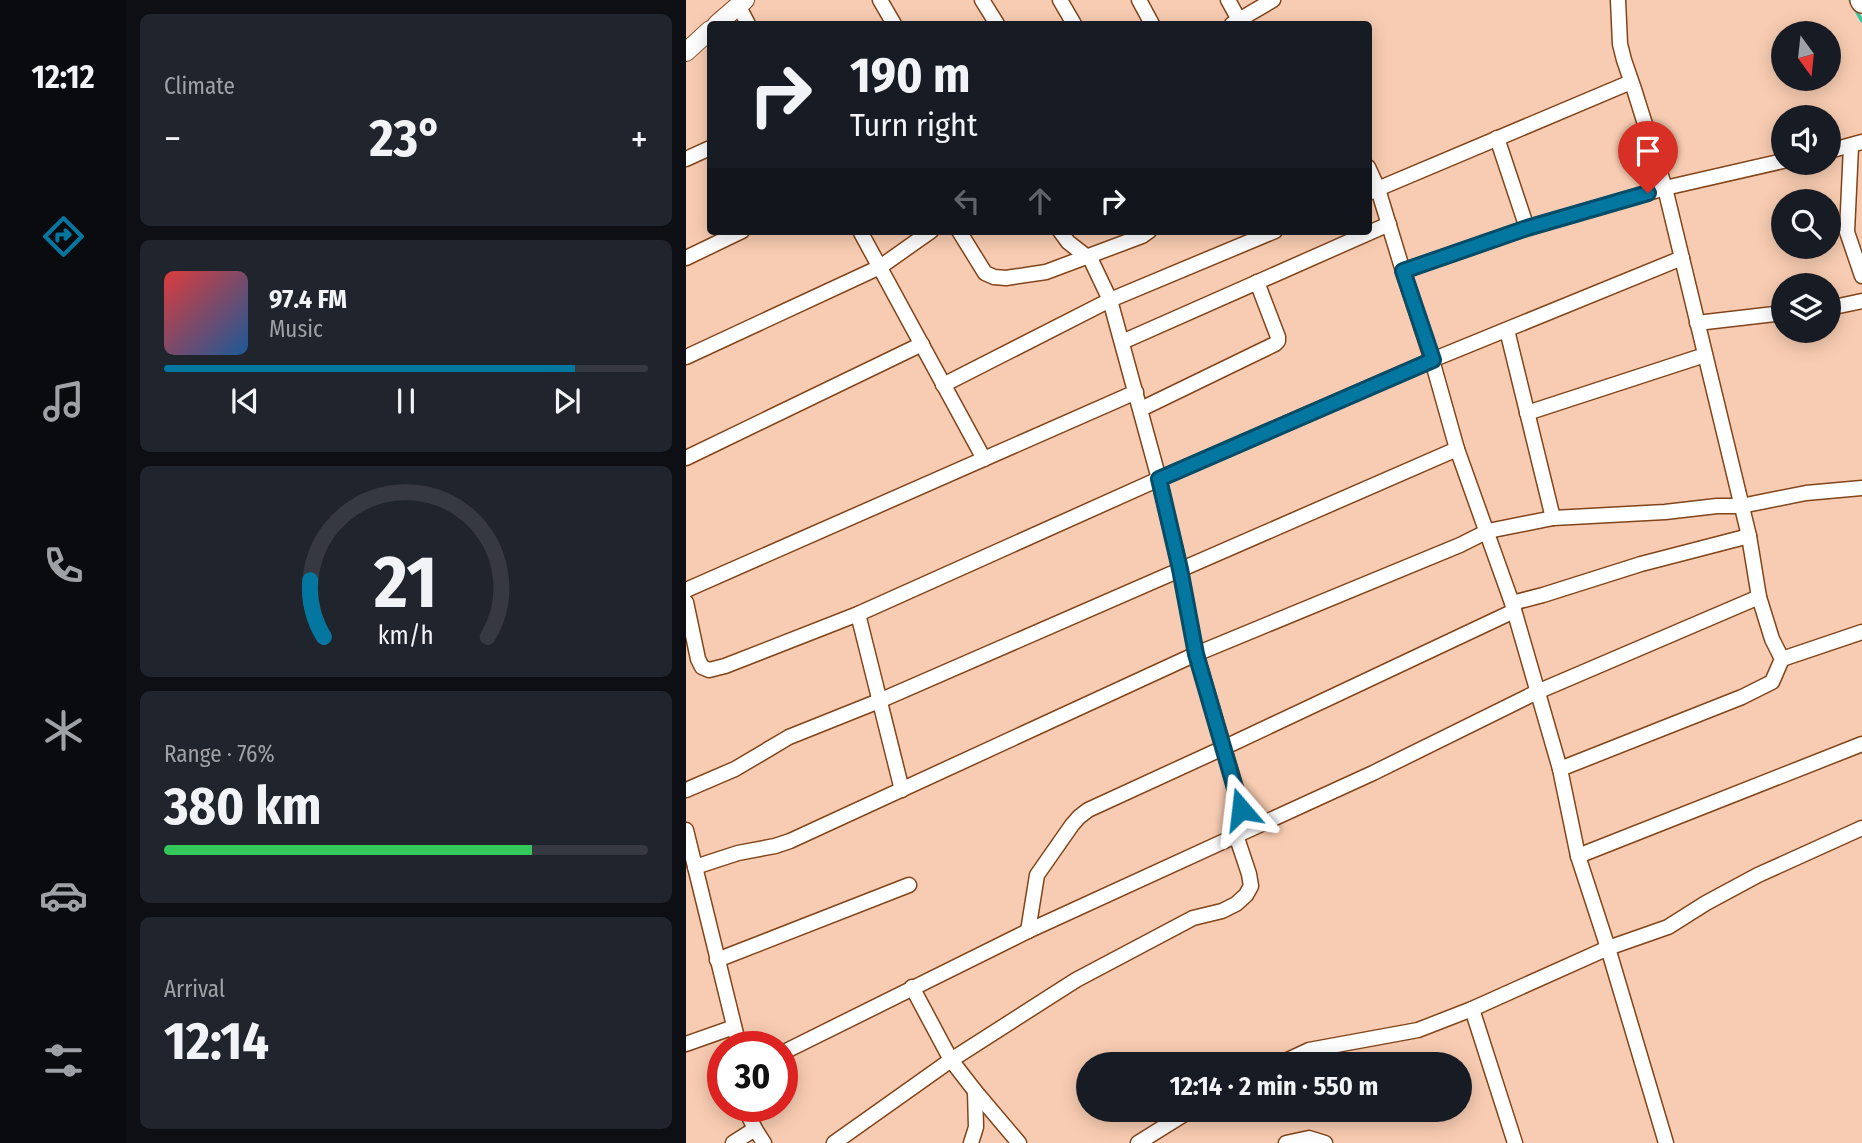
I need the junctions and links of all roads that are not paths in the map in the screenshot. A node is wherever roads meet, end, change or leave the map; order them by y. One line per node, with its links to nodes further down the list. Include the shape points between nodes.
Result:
1 (880, 0): 12 (street)
2 (982, 0): 13 (street)
3 (1060, 0): 14 (street)
4 (1139, 0): 15 (street)
5 (1228, 0): 16 (street)
6 (1273, 0): 9 (street)
7 (1618, 0): 21 (street, via 1620,44)
8 (741, 3): 10 (street); 11 (street)
9 (1255, 12): 17 (street); 18 (street)
10 (720, 21)
11 (747, 21)
12 (892, 21)
13 (995, 21)
14 (1072, 21)
15 (1150, 21)
16 (1235, 21)
17 (1237, 21)
18 (1262, 21)
19 (707, 33): 20 (street)
20 (686, 52)
21 (1631, 82): 22 (street); 27 (street)
22 (1497, 138): 28 (street); 30 (street)
23 (1857, 144): 45 (street, via 1847,232)
24 (707, 149): 25 (street)
25 (686, 159)
26 (1771, 164): 27 (street)
27 (1665, 188): 30 (street); 42 (street)
28 (1373, 191): 29 (street)
29 (1389, 224): 31 (street); 44 (street)
30 (1527, 228): 44 (street)
31 (1372, 231)
32 (734, 235): 41 (street)
33 (862, 235): 43 (street)
34 (925, 235): 43 (street)
35 (961, 235): 40 (street, via 981,269 994,277 1046,272)
36 (1063, 235): 40 (street)
37 (1143, 235): 40 (street)
38 (1265, 235): 47 (street)
39 (1364, 235): 46 (street)
40 (1085, 256): 47 (street, via 1092,261)
41 (686, 258)
42 (1682, 258): 51 (street); 52 (street)
43 (880, 267): 54 (street); 56 (street)
44 (1403, 271): 57 (street)
45 (1862, 276)
46 (1257, 282): 53 (street); 60 (street, via 1278,341)
47 (1110, 300): 53 (street); 58 (street)
48 (1862, 301): 49 (street)
49 (1841, 305)
50 (1771, 314): 51 (street)
51 (1698, 323): 55 (street)
52 (1507, 330): 57 (street); 61 (street)
53 (1122, 342): 59 (street)
54 (922, 344): 58 (street); 63 (street)
55 (1705, 355): 61 (street); 67 (street)
56 (686, 357)
57 (1433, 360): 62 (street); 65 (street)
58 (943, 385): 64 (street)
59 (1136, 392): 60 (street); 64 (street)
60 (1141, 409): 65 (street)
61 (1527, 413): 68 (street)
62 (1457, 449): 69 (street); 71 (street)
63 (686, 458)
64 (984, 459): 72 (street)
65 (1159, 479): 71 (street); 76 (street)
66 (1862, 488): 67 (street)
67 (1741, 506): 68 (street); 70 (street)
68 (1553, 519): 69 (street)
69 (1488, 531): 75 (street); 78 (street)
70 (1749, 536): 73 (street); 75 (street, via 1641,564)
71 (1180, 569): 78 (street); 81 (street)
72 (686, 590)
73 (1759, 597): 79 (street); 80 (street)
74 (686, 602): 76 (street, via 698,659 709,670)
75 (1513, 607): 80 (street); 83 (street)
76 (858, 614): 81 (street)
77 (1862, 632): 79 (street)
78 (1196, 654): 83 (street); 86 (street)
79 (1782, 659): 84 (street, via 1772,682 1742,697)
80 (1537, 692): 84 (street); 89 (street)
81 (879, 701): 85 (street, via 789,737); 86 (street)
82 (1862, 744): 90 (street)
83 (1223, 748): 89 (street); 93 (street, via 1079,817 1037,875)
84 (1560, 769): 90 (street)
85 (686, 790)
86 (902, 790): 91 (street, via 790,841)
87 (1862, 828): 94 (street, via 1758,875 1668,927)
88 (686, 830): 91 (street)
89 (1242, 832): 93 (street); 103 (street, via 1251,886 1236,904 1194,919 1076,980)
90 (1578, 856): 94 (street)
91 (695, 867): 95 (street)
92 (909, 884): 95 (street)
93 (1028, 930): 96 (street)
94 (1608, 948): 97 (street); 117 (street)
95 (718, 960): 98 (street)
96 (912, 987): 101 (street); 103 (street)
97 (1472, 1009): 102 (street, via 1418,1030); 116 (street)
98 (734, 1027): 99 (street); 100 (street)
99 (735, 1031)
100 (686, 1044)
101 (798, 1045)
102 (1305, 1052)
103 (951, 1060): 104 (street); 110 (street)
104 (975, 1091): 111 (street, via 976,1127); 112 (street)
105 (752, 1122): 107 (street)
106 (1172, 1122): 113 (street)
107 (755, 1129): 108 (street); 109 (street)
108 (733, 1143)
109 (764, 1143)
110 (834, 1143)
111 (971, 1143)
112 (1019, 1143)
113 (1138, 1143)
114 (1286, 1143): 115 (street, via 1308,1138)
115 (1325, 1143)
116 (1515, 1143)
117 (1666, 1143)

